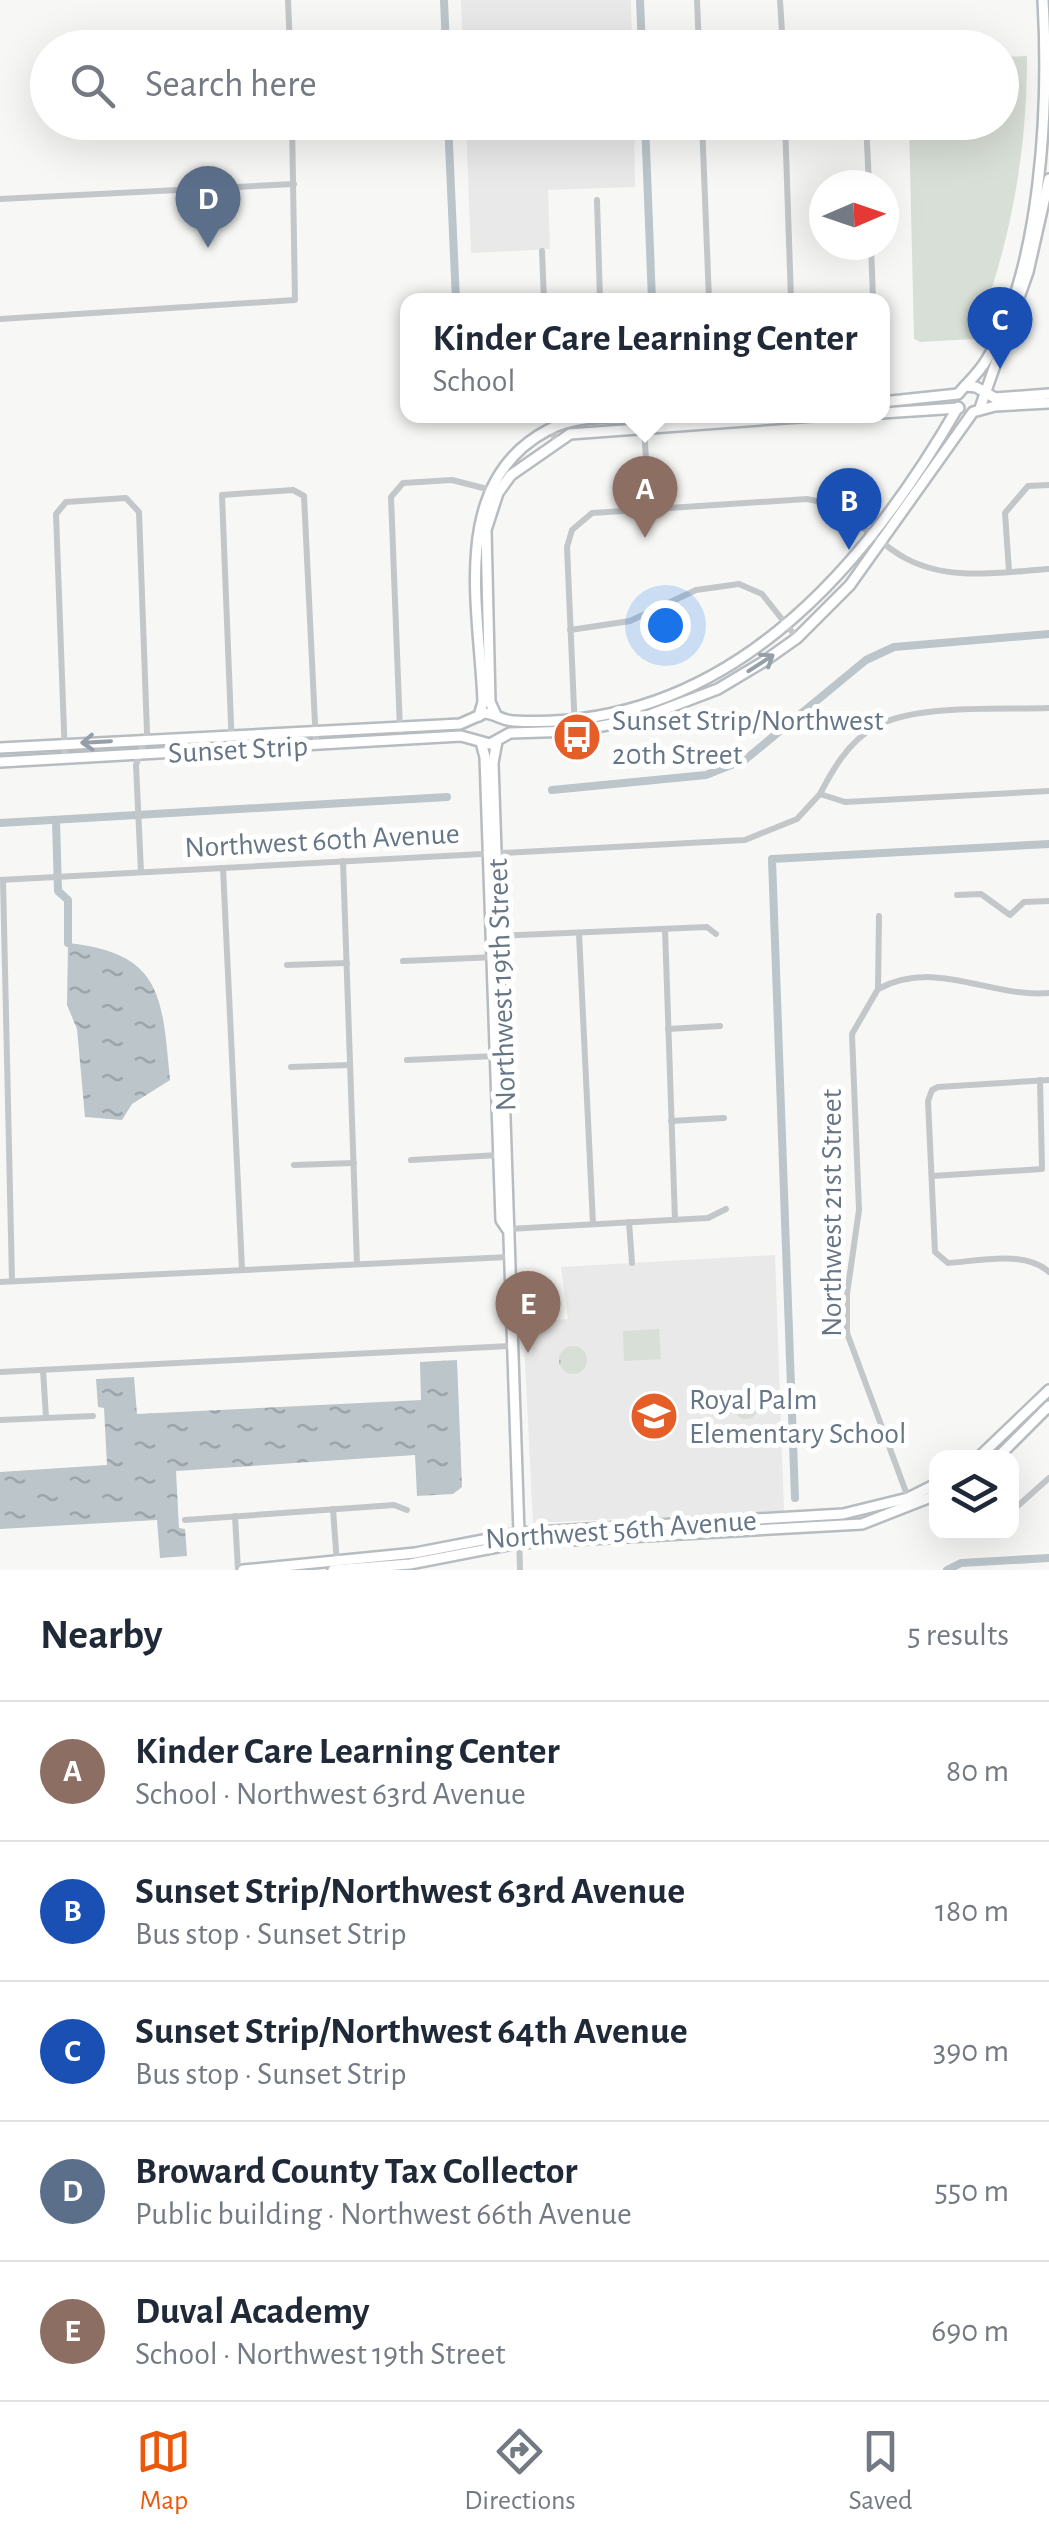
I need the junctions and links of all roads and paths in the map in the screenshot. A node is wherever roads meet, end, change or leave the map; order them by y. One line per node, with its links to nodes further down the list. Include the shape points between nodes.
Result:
1 (288, 0): 5 (street)
2 (698, 0): 6 (street)
3 (780, 0): 7 (street)
4 (1044, 0): 26 (street, via 1048,100 1036,204 995,342)
5 (289, 30)
6 (699, 30)
7 (782, 30)
8 (293, 140): 14 (street)
9 (703, 140): 21 (street)
10 (786, 140): 22 (street)
11 (867, 140): 12 (street)
12 (868, 170)
13 (1049, 179): 25 (street, via 1028,272)
14 (294, 184): 15 (street); 24 (street, via 295,300 289,304)
15 (0, 199)
16 (597, 200): 20 (street)
17 (542, 250): 19 (street)
18 (872, 260): 23 (street)
19 (544, 293)
20 (600, 293)
21 (709, 293)
22 (791, 293)
23 (873, 293)
24 (0, 319)
25 (989, 375): 27 (street); 29 (street)
26 (961, 390): 27 (street); 30 (street); 32 (street)
27 (983, 392): 29 (street); 34 (street)
28 (1049, 394): 29 (street)
29 (1004, 397)
30 (890, 401)
31 (1049, 403): 34 (street)
32 (958, 407): 33 (street); 34 (street); 41 (street)
33 (928, 408): 35 (street); 41 (street, via 938,416)
34 (976, 410): 47 (street)
35 (890, 412)
36 (550, 423): 40 (street)
37 (590, 423): 40 (street)
38 (599, 423): 42 (street)
39 (644, 423): 45 (street)
40 (550, 429): 42 (street); 44 (street, via 513,458)
41 (940, 436): 46 (street)
42 (555, 440): 44 (street)
43 (1049, 485): 49 (street, via 1028,486 1006,513)
44 (494, 491): 56 (street, via 484,556 490,699); 58 (street, via 476,534 483,702); 59 (street, via 452,480 403,483 390,497)
45 (650, 507): 46 (street, via 807,499 833,506); 51 (street, via 592,513 572,530)
46 (870, 534): 47 (street); 50 (street, via 838,578)
47 (882, 543): 49 (street, via 928,569); 52 (street)
48 (1049, 568): 49 (street)
49 (1009, 571)
50 (788, 627): 51 (street, via 762,594 739,584 696,590 630,621); 52 (street); 53 (street)
51 (570, 630): 57 (street)
52 (797, 638): 54 (street, one-way to 52)
53 (710, 676): 54 (street); 57 (street, via 664,696)
54 (718, 689): 61 (street, via 638,719)
55 (1049, 708): 75 (street, Northwest 60th Avenue, via 920,714 875,726 835,766)
56 (497, 716): 57 (street); 58 (street, Sunset Strip); 63 (street, Northwest 19th Street)
57 (574, 717): 61 (street)
58 (477, 718): 59 (street, Sunset Strip); 65 (street, Northwest 19th Street)
59 (400, 726): 60 (street, Sunset Strip); 66 (street)
60 (316, 730): 62 (street, Sunset Strip); 62 (street, via 304,496 293,490 222,495); 68 (street)
61 (575, 730): 63 (street)
62 (232, 735): 64 (street, Sunset Strip); 70 (street)
63 (499, 739): 65 (street, Sunset Strip); 76 (street, Northwest 19th Street, via 492,752)
64 (147, 740): 67 (street, Sunset Strip, one-way to 67); 67 (street, via 139,512 126,498 60,505 56,514); 71 (street)
65 (478, 740): 66 (street, Sunset Strip); 76 (street, Northwest 19th Street, via 485,757)
66 (401, 741): 68 (street, Sunset Strip)
67 (64, 744): 69 (street, Sunset Strip); 72 (street)
68 (316, 744): 70 (street, Sunset Strip)
69 (0, 748)
70 (232, 749): 71 (street, Sunset Strip)
71 (140, 754): 72 (street, Sunset Strip); 79 (street)
72 (65, 758): 73 (street, Sunset Strip)
73 (0, 762)
74 (1049, 791): 75 (street, via 846,802)
75 (820, 794): 76 (street, Northwest 60th Avenue, via 797,819 745,840)
76 (491, 853): 77 (street, Northwest 60th Avenue); 87 (street, Northwest 19th Street)
77 (343, 862): 78 (street, Northwest 60th Avenue); 90 (street)
78 (223, 868): 79 (street, Northwest 60th Avenue); 116 (street)
79 (140, 872): 80 (street, Northwest 60th Avenue)
80 (1, 880): 119 (street)
81 (957, 895): 82 (street, via 981,894 1010,915 1024,902)
82 (1049, 901)
83 (879, 916): 92 (street, Northwest 21st Street)
84 (665, 929): 85 (street); 86 (street, via 707,927); 95 (street)
85 (579, 933): 87 (street); 111 (street)
86 (716, 934)
87 (494, 936): 88 (street, Northwest 19th Street)
88 (495, 957): 89 (street); 96 (street, Northwest 19th Street)
89 (402, 961)
90 (346, 963): 91 (street); 98 (street)
91 (287, 965)
92 (878, 989): 93 (street, via 929,974); 133 (street, Northwest 21st Street, via 852,1034 860,1210 847,1333)
93 (1049, 992)
94 (720, 1026): 95 (street)
95 (668, 1029): 102 (street)
96 (500, 1056): 97 (street); 103 (street, Northwest 19th Street)
97 (407, 1060)
98 (350, 1065): 99 (street); 105 (street)
99 (291, 1067)
100 (1044, 1080): 107 (street, via 932,1090); 107 (street, via 1042,1169)
101 (724, 1118): 102 (street)
102 (672, 1121): 109 (street)
103 (504, 1154): 104 (street); 112 (street, Northwest 19th Street)
104 (411, 1160)
105 (354, 1163): 106 (street); 115 (street)
106 (294, 1165)
107 (932, 1176): 117 (street, via 938,1258 1023,1260)
108 (726, 1209): 109 (street, via 708,1218)
109 (675, 1220): 110 (street)
110 (629, 1222): 111 (street); 114 (street)
111 (593, 1224): 112 (street)
112 (507, 1229): 113 (street, Northwest 19th Street)
113 (508, 1257): 115 (street); 120 (street, Northwest 19th Street)
114 (632, 1263)
115 (358, 1264): 116 (street)
116 (242, 1269): 119 (street)
117 (1048, 1269)
118 (0, 1282): 119 (street)
119 (12, 1282)
120 (512, 1346): 121 (street); 139 (street, Northwest 19th Street)
121 (43, 1370): 122 (street); 126 (street)
122 (0, 1372)
123 (1049, 1390): 128 (street)
124 (1049, 1406): 129 (street)
125 (93, 1416): 126 (street)
126 (46, 1417): 127 (street)
127 (0, 1420)
128 (986, 1450)
129 (1005, 1450)
130 (1049, 1478): 134 (street)
131 (929, 1489): 133 (street, Northwest 56th Avenue)
132 (929, 1497): 133 (street, Northwest 56th Avenue)
133 (910, 1502): 139 (street, Northwest 56th Avenue, via 843,1514)
134 (1019, 1505)
135 (333, 1509): 136 (street, via 394,1504); 137 (street); 140 (street)
136 (406, 1510)
137 (235, 1516): 138 (street); 141 (street)
138 (185, 1520)
139 (519, 1538): 140 (street, Northwest 56th Avenue); 142 (street, Northwest 19th Street)
140 (336, 1567): 141 (street, Northwest 56th Avenue)
141 (240, 1570)
142 (520, 1570)

